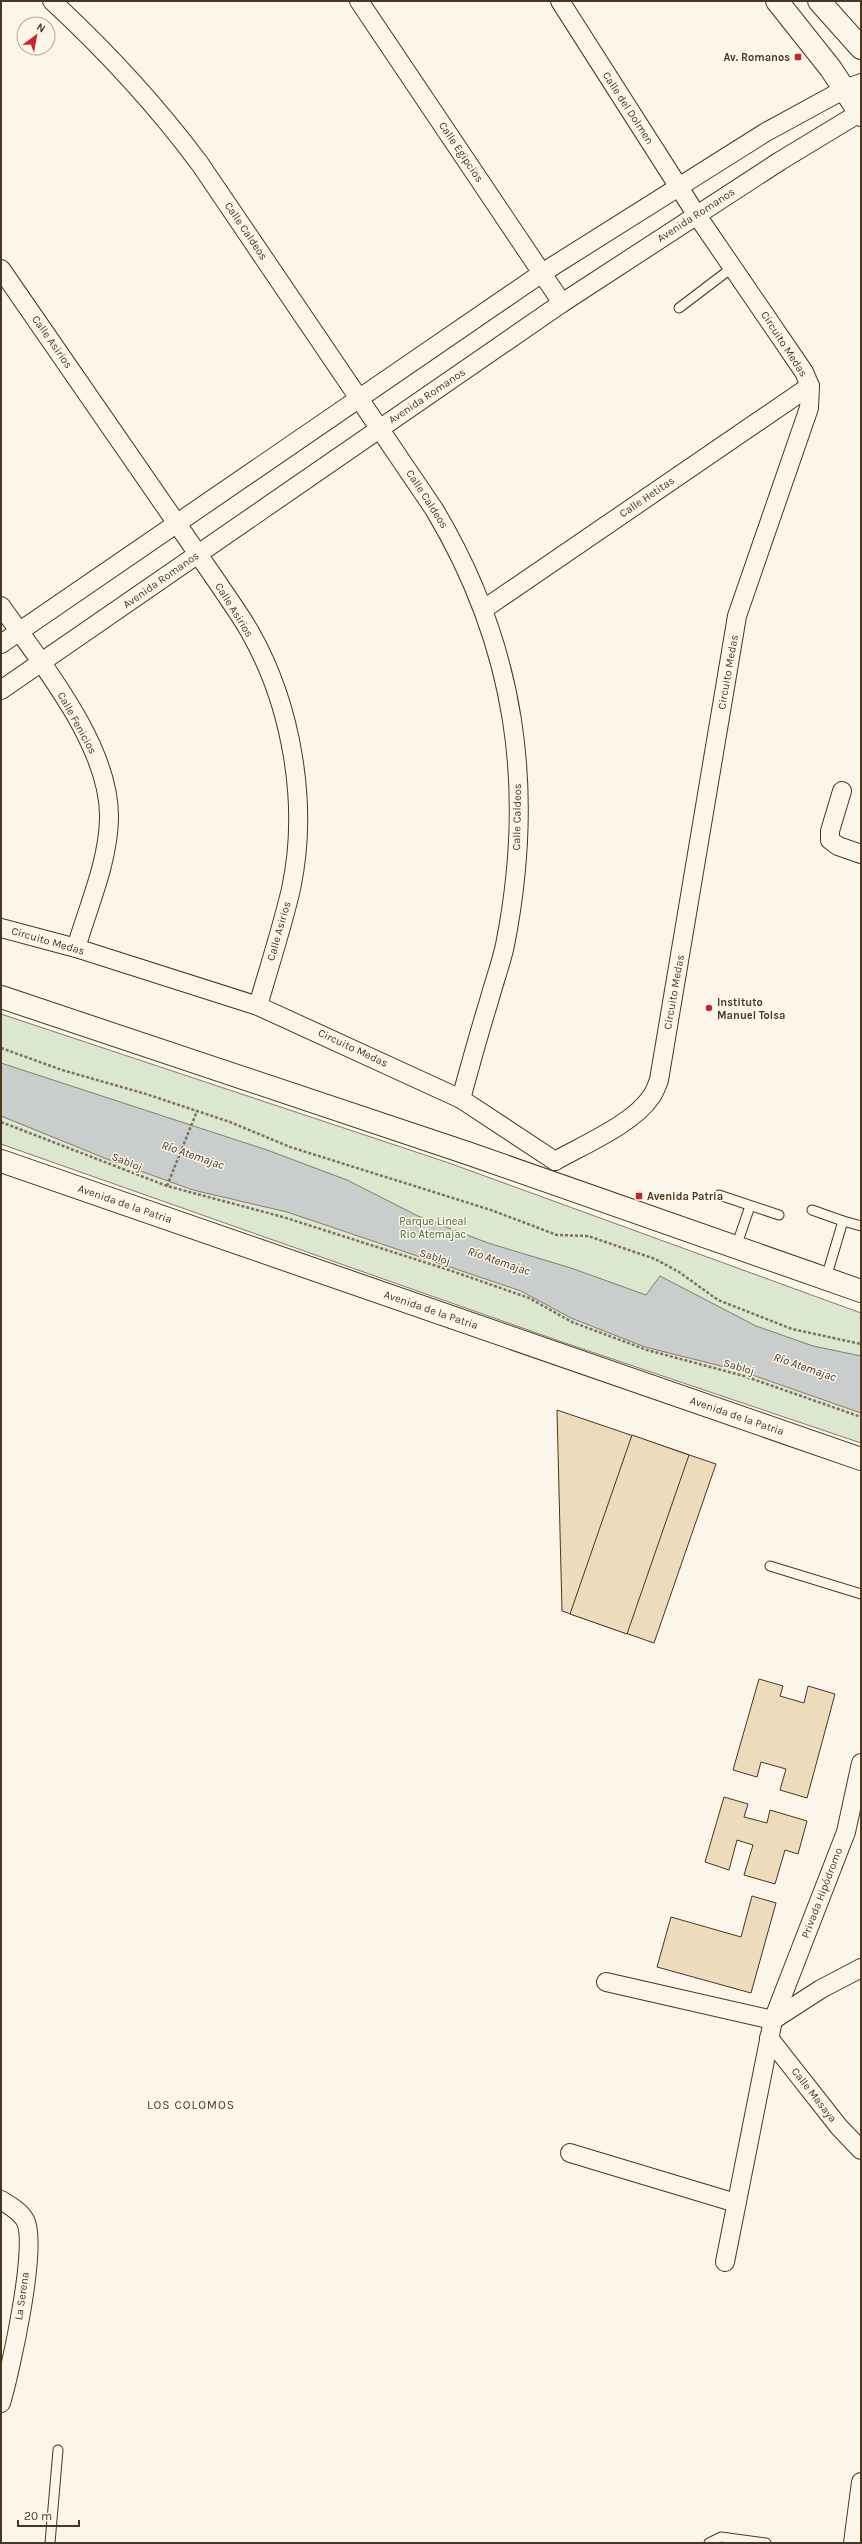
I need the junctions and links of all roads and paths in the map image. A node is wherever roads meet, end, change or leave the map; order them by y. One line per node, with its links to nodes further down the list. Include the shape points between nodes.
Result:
1 (52, 1): 17 (street, Calle Caldeos, via 99,47 172,127 220,193)
2 (359, 1): 13 (street, Calle Egipcios)
3 (560, 1): 9 (street, Calle del Dolmen)
4 (777, 1): 7 (main road)
5 (819, 1): 6 (main road)
6 (861, 48)
7 (853, 86): 8 (main road); 9 (street, via 766,132)
8 (861, 113): 10 (street, Avenida Romanos)
9 (679, 188): 10 (street, Calle del Dolmen); 13 (street)
10 (696, 214): 11 (street, Circuito Medas); 14 (street, Avenida Romanos)
11 (733, 268): 15 (lane); 16 (street, Circuito Medas, via 804,372)
12 (1, 269): 19 (street, Calle Asirios)
13 (542, 273): 14 (street, Calle Egipcios); 17 (street)
14 (562, 303): 18 (street, Avenida Romanos)
15 (679, 308)
16 (810, 386): 22 (street, Calle Hetitas); 38 (street, Circuito Medas, via 809,408 737,616 659,1080 651,1097 638,1110 617,1126)
17 (359, 398): 18 (street, Calle Caldeos); 19 (street)
18 (379, 428): 20 (street, Avenida Romanos); 22 (street, Calle Caldeos, via 451,537)
19 (177, 523): 20 (street, Calle Asirios); 23 (street)
20 (198, 554): 25 (street, Avenida Romanos); 32 (street, Calle Asirios, via 250,632 271,678 285,718 294,767 297,816 291,889)
21 (1, 606): 23 (street, Calle Fenicios)
22 (484, 609): 34 (street, Calle Caldeos, via 507,691 516,743 518,816 515,881 505,946)
23 (19, 632): 24 (street); 25 (street, Calle Fenicios)
24 (1, 644)
25 (41, 664): 26 (street, Avenida Romanos); 30 (street, Calle Fenicios, via 84,730 101,768 107,795 109,819 103,857)
26 (1, 690)
27 (842, 791): 28 (street, via 830,831 830,840 838,846)
28 (861, 854)
29 (1, 928): 30 (street, Circuito Medas)
30 (76, 948): 32 (street, Circuito Medas)
31 (1, 997): 40 (main road)
32 (258, 1006): 34 (street, Circuito Medas)
33 (1, 1048): 35 (path, via 62,1070)
34 (461, 1099): 38 (street, Circuito Medas)
35 (197, 1111): 39 (path); 50 (path, via 290,1148 491,1210 558,1235 588,1236 654,1259 679,1272 718,1300 792,1329)
36 (1, 1122): 39 (path, Sabloj)
37 (1, 1161): 52 (main road, Avenida de la Patria)
38 (555, 1161): 40 (street)
39 (167, 1186): 51 (path, Sabloj, via 283,1217 449,1270 529,1298 572,1322 647,1350 744,1376)
40 (563, 1186): 47 (main road)
41 (719, 1195): 42 (lane)
42 (750, 1206): 44 (lane); 47 (lane)
43 (812, 1210): 45 (lane)
44 (779, 1215)
45 (843, 1221): 46 (lane); 48 (lane)
46 (861, 1226)
47 (736, 1247): 48 (main road)
48 (826, 1278): 49 (main road)
49 (861, 1291)
50 (861, 1344)
51 (861, 1417)
52 (861, 1459)
53 (770, 1566): 54 (lane)
54 (861, 1594)
55 (861, 1763): 58 (street, Privada Hipódromo, via 846,1832)
56 (861, 1968): 58 (street, via 821,1989)
57 (606, 1982): 58 (street)
58 (773, 2020): 59 (street, Privada Hipódromo)
59 (769, 2038): 60 (street, Calle Masaya, via 839,2127); 63 (street, Privada Hipódromo)
60 (861, 2150)
61 (570, 2153): 63 (street)
62 (1, 2200): 65 (street, La Serena, via 12,2206 25,2220 30,2239 22,2304)
63 (736, 2203): 64 (street, Privada Hipódromo)
64 (725, 2262)
65 (1, 2403)
66 (58, 2450): 68 (lane)
67 (861, 2482): 71 (street)
68 (50, 2543)
69 (709, 2543): 70 (lane, via 721,2537)
70 (766, 2543)
71 (853, 2543)

